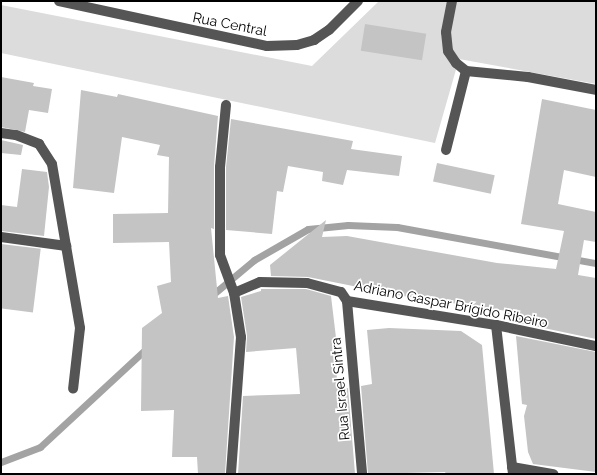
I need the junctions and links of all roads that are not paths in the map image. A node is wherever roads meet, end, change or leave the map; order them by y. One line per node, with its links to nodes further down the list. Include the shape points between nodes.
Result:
1 (59, 1): 2 (street, Rua Central, via 267,46 297,45 314,40 329,30)
2 (358, 1)
3 (452, 1): 4 (street, via 446,32 448,51 456,63)
4 (466, 71): 5 (street, via 528,77); 8 (street)
5 (596, 90)
6 (226, 105): 11 (street, via 220,167 220,255)
7 (1, 133): 10 (street, via 16,135 39,144 45,150 52,164)
8 (446, 150)
9 (1, 237): 10 (street)
10 (66, 246): 15 (street, via 80,328)
11 (233, 291): 12 (street, Adriano Gaspar Brígido Ribeiro, via 260,282 307,283 341,292); 17 (street, via 241,337)
12 (347, 301): 13 (street, Adriano Gaspar Brígido Ribeiro); 18 (street, Rua Israel Sintra)
13 (496, 325): 14 (street, Adriano Gaspar Brígido Ribeiro); 16 (street)
14 (596, 346)
15 (73, 390)
16 (513, 471): 19 (street)
17 (231, 474)
18 (362, 474)
19 (552, 474)

